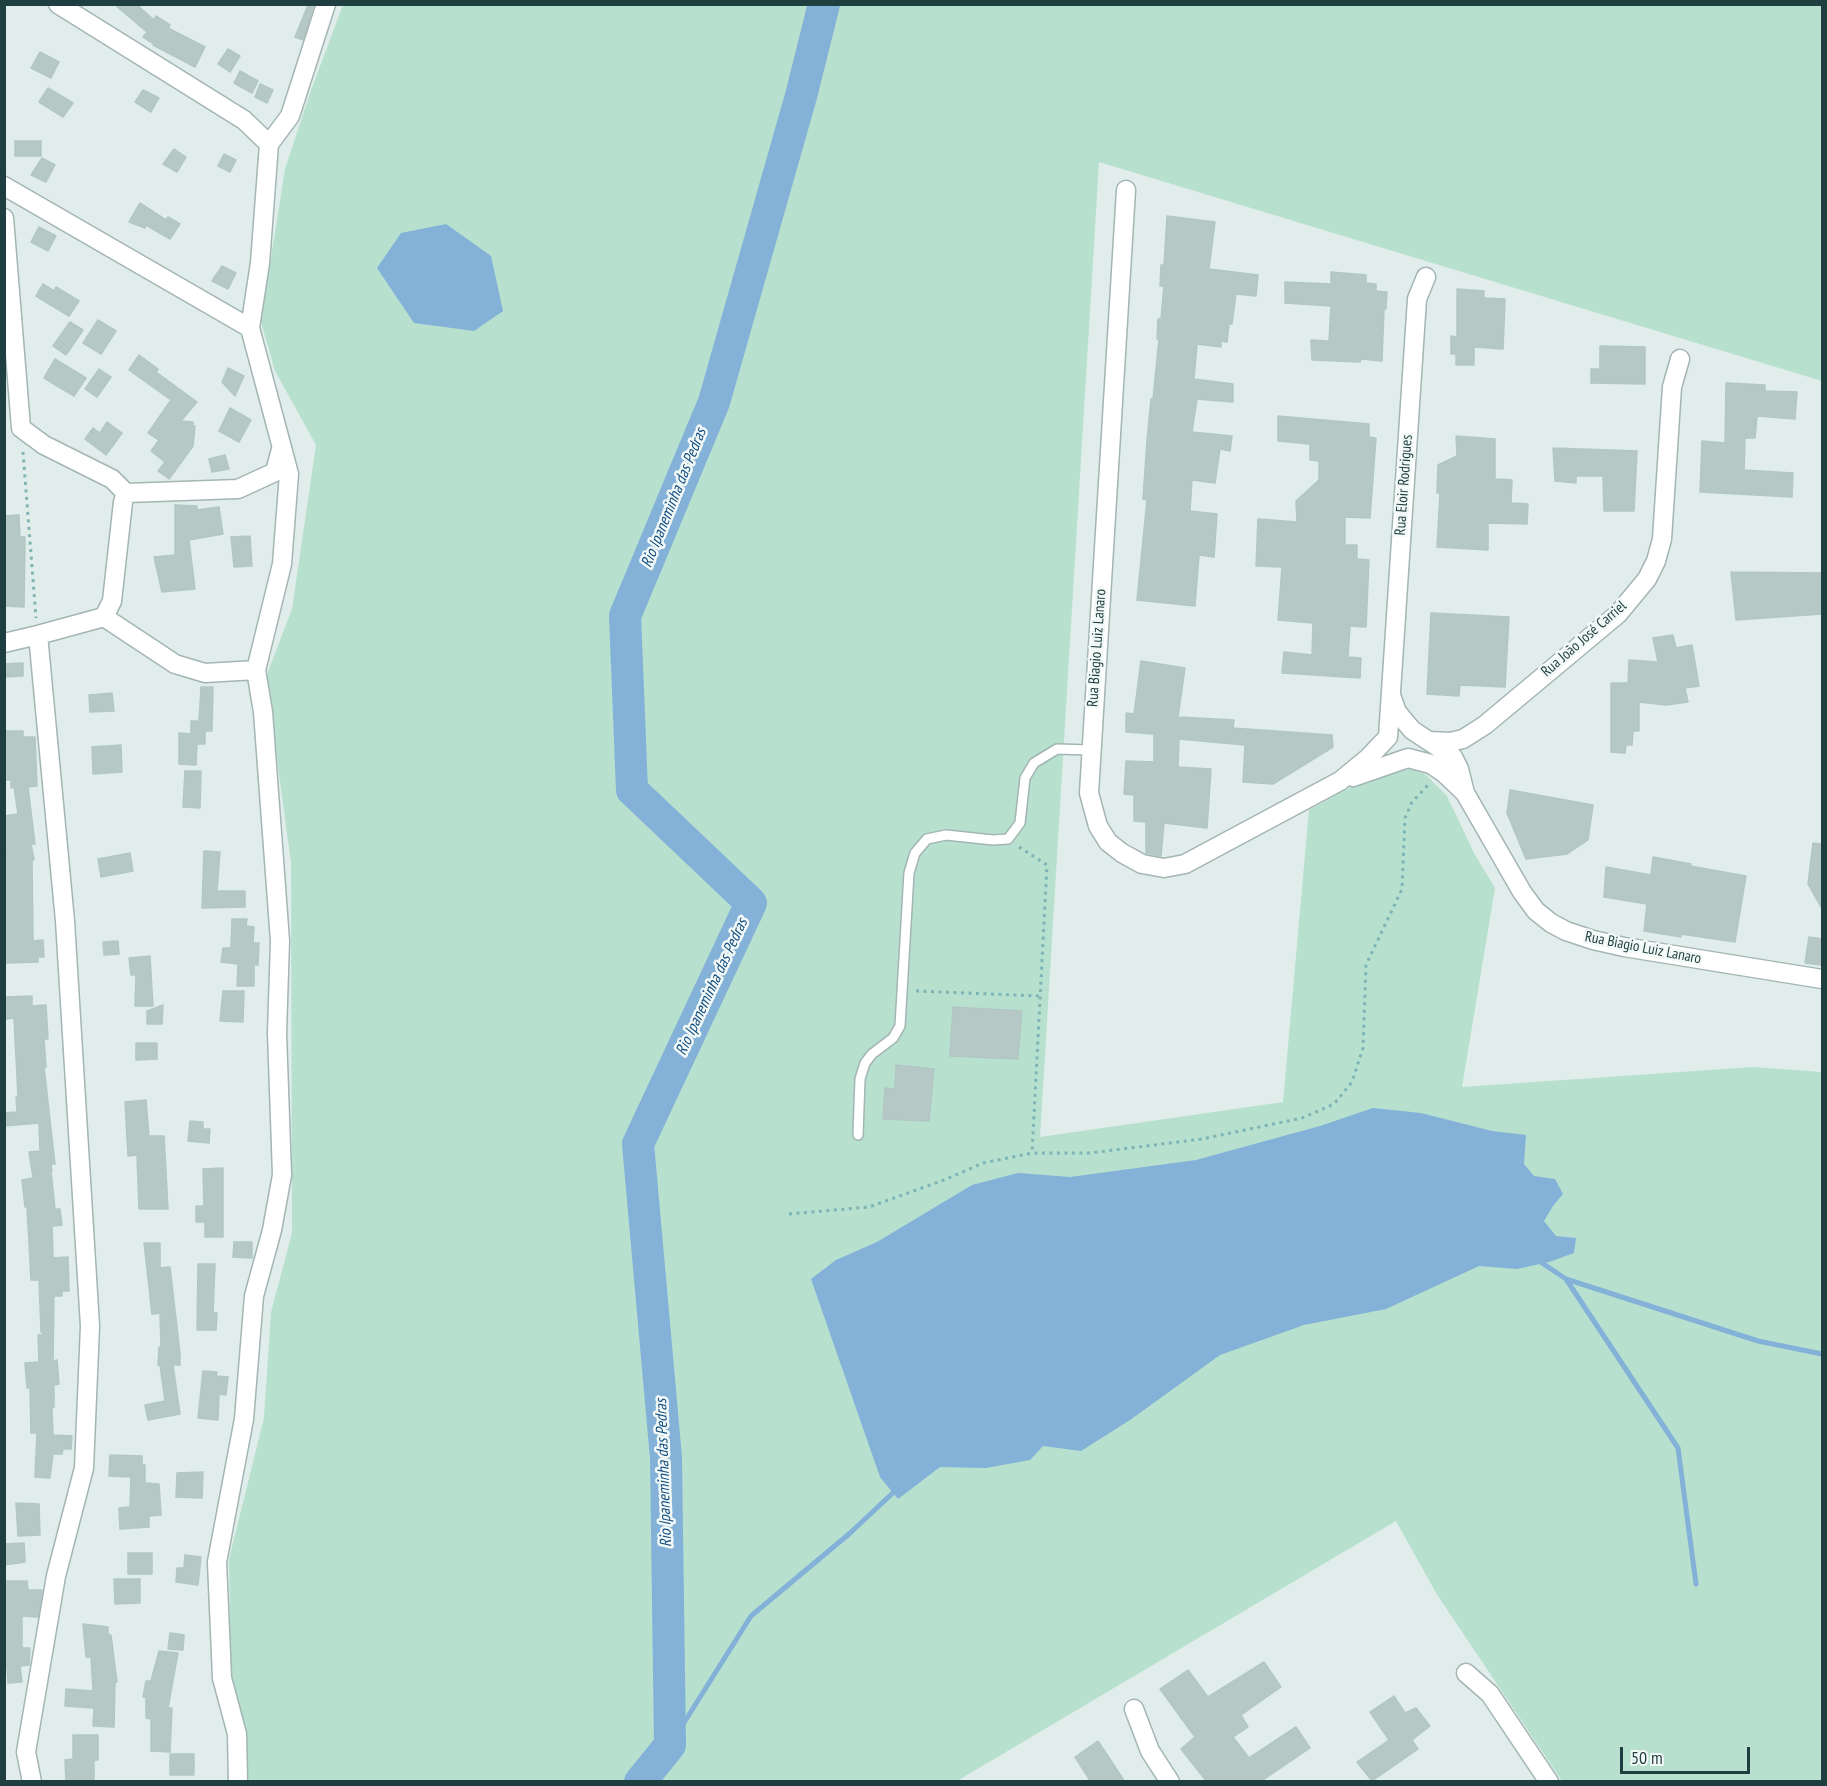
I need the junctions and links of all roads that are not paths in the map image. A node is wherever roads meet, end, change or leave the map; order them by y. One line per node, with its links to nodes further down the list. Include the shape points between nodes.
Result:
1 (58, 4): 3 (street, via 244,120)
2 (326, 4): 3 (street, via 290,116)
3 (268, 144): 8 (street, via 260,262)
4 (4, 186): 8 (street)
5 (1126, 190): 21 (street, Rua Biagio Luiz Lanaro)
6 (4, 218): 11 (street, via 21,428 44,445 112,479)
7 (1426, 277): 16 (street, Rua Eloir Rodrigues, via 1417,299)
8 (250, 328): 10 (street)
9 (1680, 359): 17 (street, Rua João José Carriel, via 1672,387 1662,539 1647,579 1618,614)
10 (282, 447): 11 (street, via 275,472 238,489); 15 (street, via 289,474 282,564)
11 (126, 494): 12 (street, via 112,601)
12 (104, 617): 13 (street); 15 (street, via 175,664 205,673)
13 (38, 635): 14 (street); 29 (street, via 65,921 90,1326 84,1468 56,1576 26,1752)
14 (4, 643)
15 (256, 670): 30 (street, via 263,712 280,941 277,1033 282,1175 254,1296 244,1419 217,1563 222,1678 237,1734)
16 (1390, 694): 18 (street); 19 (street, Rua Eloir Rodrigues)
17 (1485, 725): 20 (street, Rua João José Carriel, via 1463,739); 24 (street, Rua João José Carriel, via 1467,751)
18 (1412, 730): 19 (street, via 1396,729); 20 (street, Rua Biagio Luiz Lanaro); 22 (street, via 1419,743 1416,753)
19 (1388, 737): 22 (street, via 1390,752 1398,758); 23 (street, Rua Biagio Luiz Lanaro)
20 (1430, 741): 24 (street, Rua Biagio Luiz Lanaro, via 1453,757)
21 (1090, 750): 23 (street, Rua Biagio Luiz Lanaro, via 1089,793 1098,826 1108,842 1142,864 1164,868 1185,864); 26 (lane, via 1057,749 1034,763 1025,778 1020,823 1008,839 946,835 927,839 915,853 909,873 900,1026 893,1038 865,1063 860,1079)
22 (1408, 758): 23 (street, Rua Biagio Luiz Lanaro); 24 (street, via 1431,764)
23 (1340, 781)
24 (1458, 781): 25 (street, Rua Biagio Luiz Lanaro, via 1522,892 1551,923 1593,940 1624,947)
25 (1822, 979)
26 (858, 1135)
27 (1466, 1673): 32 (street, via 1490,1694)
28 (1134, 1709): 31 (street, via 1150,1751)
29 (32, 1782)
30 (238, 1782)
31 (1170, 1782)
32 (1549, 1782)

